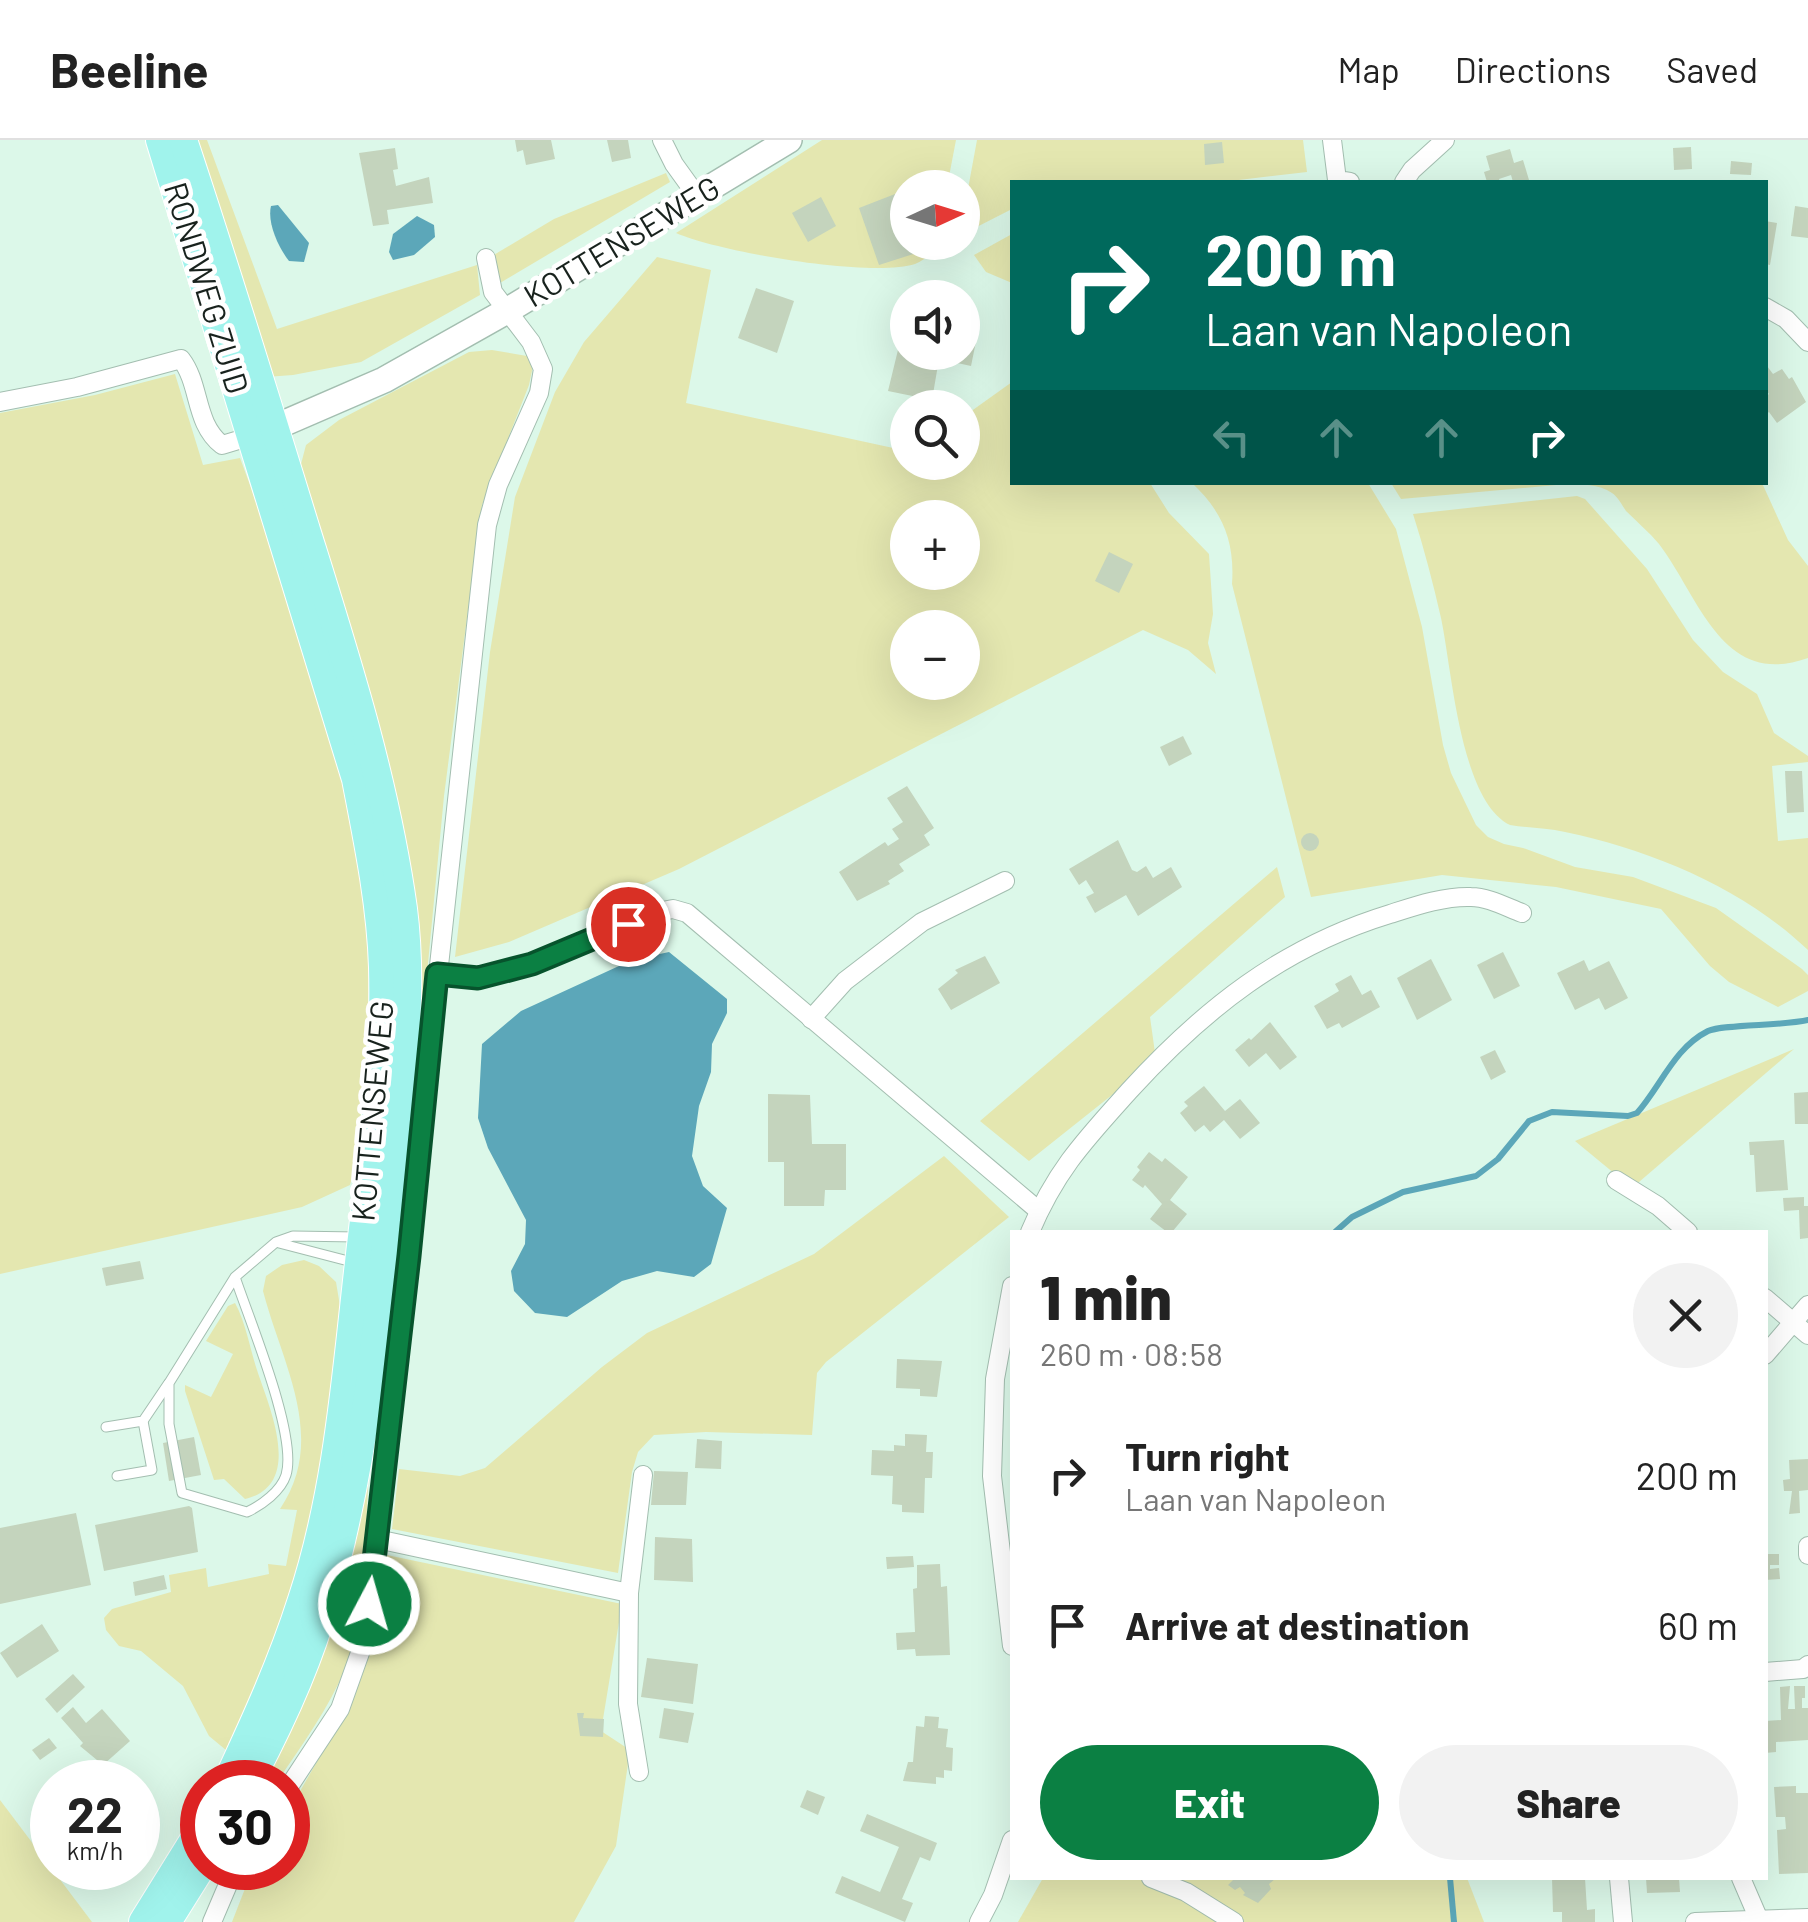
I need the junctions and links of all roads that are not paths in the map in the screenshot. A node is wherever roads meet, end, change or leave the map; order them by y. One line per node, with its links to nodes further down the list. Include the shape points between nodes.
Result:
1 (160, 140): 15 (main road, RONDWEG ZUID)
2 (183, 140): 15 (main road, RONDWEG ZUID)
3 (662, 140): 9 (street)
4 (790, 140): 9 (street, KOTTENSEWEG)
5 (1332, 140): 7 (street)
6 (1446, 140): 8 (street)
7 (1337, 180)
8 (1405, 180)
9 (698, 196): 12 (street, KOTTENSEWEG)
10 (486, 258): 12 (street, via 492,292)
11 (1768, 309): 13 (street)
12 (505, 312): 15 (street, KOTTENSEWEG, via 384,380); 18 (street, KOTTENSEWEG, via 543,369 487,526)
13 (1808, 342)
14 (0, 402): 15 (street, KOTTENSEWEG, via 181,360 211,436 222,445)
15 (263, 432): 25 (main road, KOTTENSEWEG, via 379,775 404,915 406,1032)
16 (1005, 881): 19 (street, via 922,922 844,981)
17 (1522, 913): 21 (street, via 1474,897 1433,902 1346,929 1274,966 1203,1016 1159,1058 1066,1162)
18 (437, 974): 19 (street, via 478,978 532,964 672,909 700,922); 25 (street, KOTTENSEWEG)
19 (811, 1018): 21 (street)
20 (1616, 1180): 23 (street)
21 (1039, 1211): 22 (street)
22 (1031, 1230)
23 (1686, 1230)
24 (276, 1242): 25 (lane); 25 (lane, via 293,1236); 26 (lane)
25 (380, 1252): 38 (street, KOTTENSEWEG); 45 (main road, KOTTENSEWEG, via 304,1597); 46 (main road, KOTTENSEWEG, via 347,1515 324,1605)
26 (235, 1276): 33 (lane); 33 (lane, via 286,1434 286,1476 264,1504 247,1512 182,1493)
27 (1010, 1298): 42 (street, via 996,1379 992,1476)
28 (1768, 1301): 30 (street)
29 (1808, 1306): 30 (street)
30 (1793, 1322): 31 (street); 32 (street)
31 (1808, 1334)
32 (1768, 1351)
33 (169, 1382): 34 (lane)
34 (142, 1420): 35 (lane); 37 (lane, via 152,1470)
35 (106, 1426)
36 (643, 1475): 41 (street)
37 (117, 1476)
38 (376, 1539): 41 (street); 47 (street, KOTTENSEWEG, via 366,1636 340,1709)
39 (1808, 1546): 40 (street)
40 (1808, 1556)
41 (628, 1593): 48 (street, via 628,1704)
42 (1010, 1629)
43 (1808, 1665): 44 (street)
44 (1768, 1672)
45 (237, 1760)
46 (260, 1760)
47 (306, 1760)
48 (638, 1772)
49 (1010, 1845): 61 (street)
50 (180, 1866): 58 (main road)
51 (1156, 1880): 62 (street)
52 (1619, 1880): 63 (street)
53 (1742, 1880): 57 (street)
54 (187, 1890): 59 (main road)
55 (226, 1890): 60 (street)
56 (1808, 1918): 57 (street)
57 (1760, 1921): 64 (street)
58 (143, 1922)
59 (167, 1922)
60 (212, 1922)
61 (979, 1922)
62 (1234, 1922)
63 (1622, 1922)
64 (1695, 1922)

